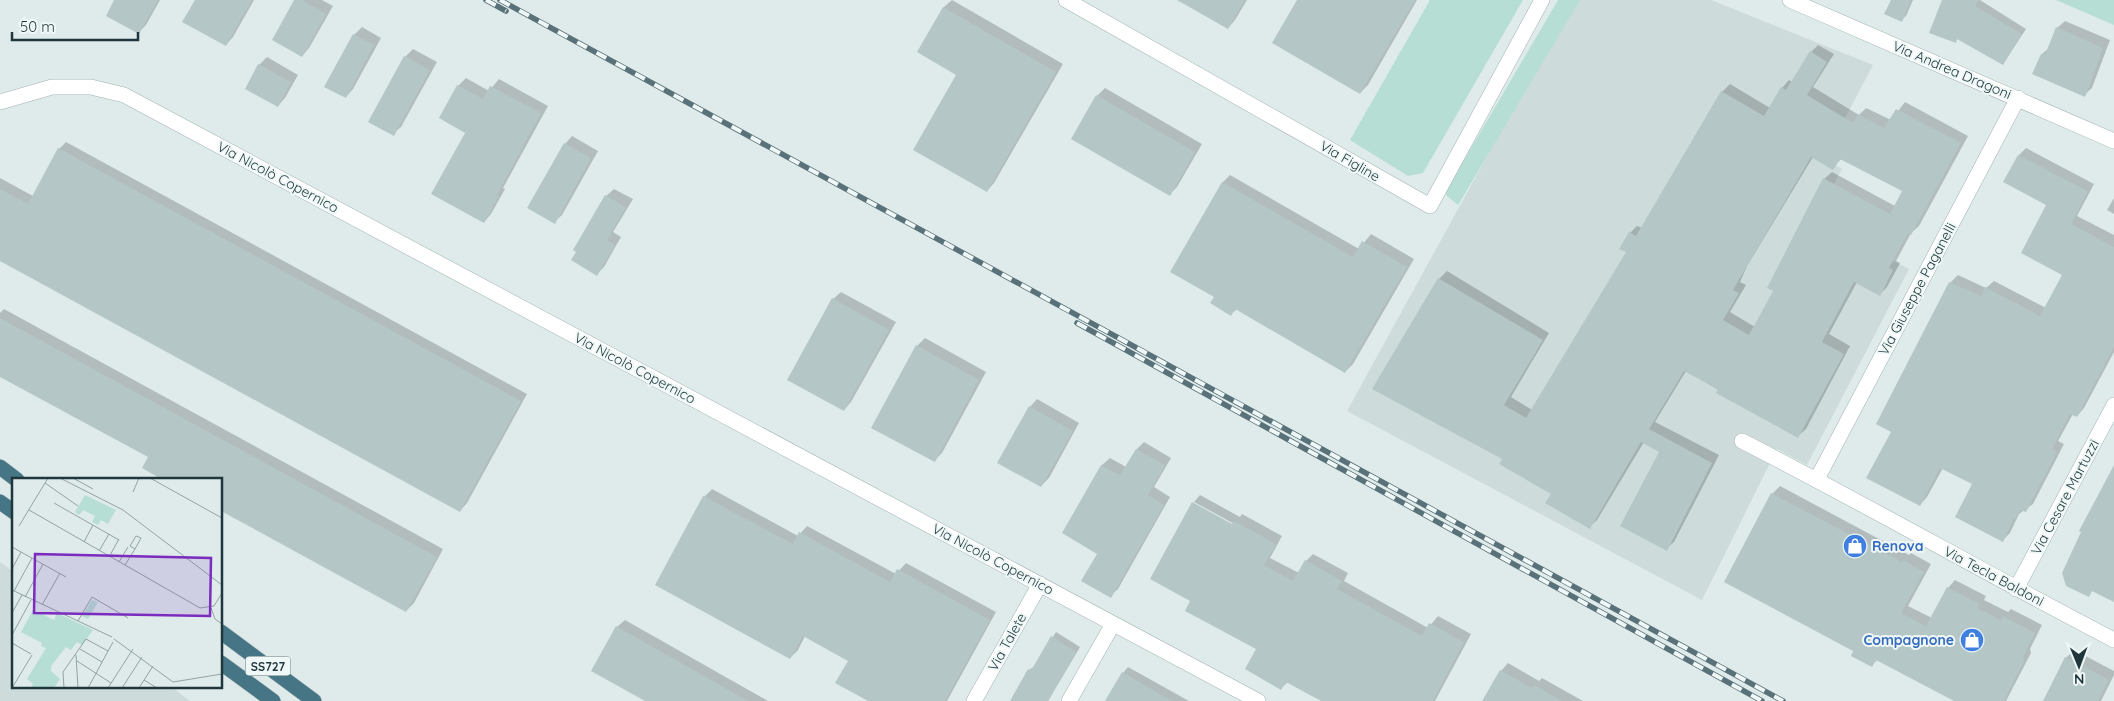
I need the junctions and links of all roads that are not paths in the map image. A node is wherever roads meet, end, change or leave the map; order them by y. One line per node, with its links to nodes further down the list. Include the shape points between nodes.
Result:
1 (1066, 0): 2 (street, Via Figline, via 1430,206)
2 (1542, 0)
3 (1790, 0): 4 (street, Via Andrea Dragoni)
4 (2018, 98): 6 (street, Via Andrea Dragoni); 11 (street, Via Giuseppe Paganelli)
5 (0, 100): 14 (street, Via Nicolò Copernico, via 52,87 91,87 124,95)
6 (2114, 141)
7 (2114, 406): 15 (street, Via Cesare Martuzzi)
8 (1742, 441): 11 (street, Via Tecla Baldoni)
9 (0, 467): 10 (highway)
10 (14, 478)
11 (1816, 479): 15 (street, Via Tecla Baldoni)
12 (0, 502): 13 (highway)
13 (12, 511)
14 (1040, 584): 16 (street, Via Nicolò Copernico); 23 (street, Via Talete)
15 (2016, 589): 18 (street, Via Tecla Baldoni)
16 (1113, 624): 20 (street, Via Nicolò Copernico); 24 (street)
17 (222, 633): 22 (highway, SS727)
18 (2114, 640)
19 (222, 664): 21 (highway, SS727)
20 (1231, 695): 25 (street, Via Nicolò Copernico)
21 (273, 701)
22 (314, 701)
23 (974, 701)
24 (1069, 701)
25 (1258, 701)

